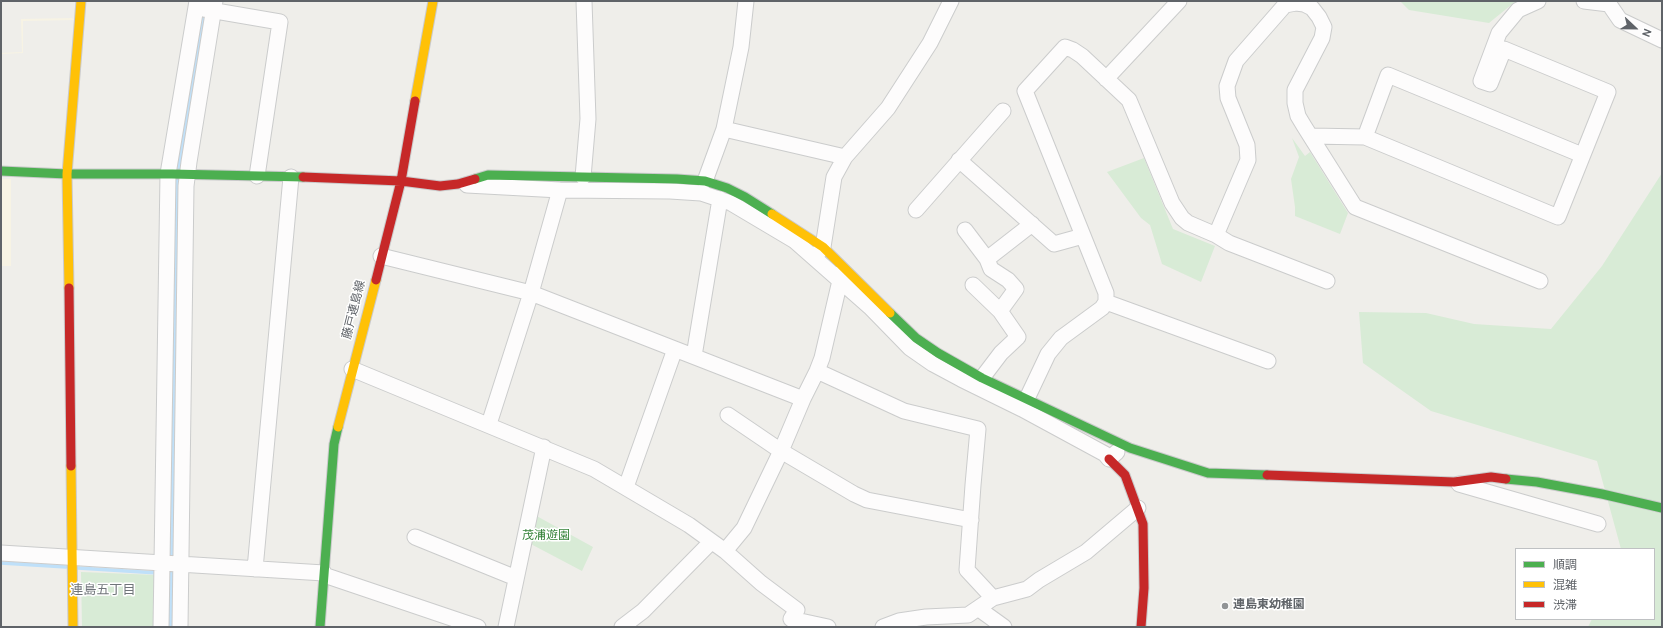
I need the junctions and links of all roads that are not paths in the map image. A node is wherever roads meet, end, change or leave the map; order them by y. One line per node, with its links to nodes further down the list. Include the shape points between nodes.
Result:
1 (81, 1): 20 (street)
2 (433, 1): 25 (street, 藤戸連島線)
3 (584, 1): 26 (street, via 588,119)
4 (746, 1): 13 (street, via 741,47)
5 (951, 1): 17 (street, via 930,43 888,108)
6 (1179, 1): 11 (street)
7 (1538, 1): 16 (street, via 1518,10 1499,33 1481,81 1490,84 1504,49 1608,92)
8 (1584, 1): 10 (street, via 1609,4 1620,20)
9 (205, 7): 21 (street); 22 (street); 23 (street, via 280,22)
10 (1662, 40)
11 (1106, 79): 32 (street, via 1128,100 1172,203 1182,218 1188,224); 33 (street, via 1082,56 1065,47 1025,91)
12 (1003, 111): 18 (street)
13 (724, 129): 17 (street); 28 (street)
14 (1311, 136): 15 (street); 32 (street, via 1298,116 1295,90 1322,38 1324,27 1312,8 1296,3 1285,5 1236,60 1230,75 1227,86 1228,98 1247,145 1248,160); 39 (street, via 1355,207)
15 (1365, 137): 16 (street, via 1558,217); 16 (street, via 1388,75)
16 (1582, 155)
17 (845, 157): 34 (street, via 834,177)
18 (959, 160): 29 (street); 30 (street)
19 (1, 171): 20 (street)
20 (67, 174): 21 (street); 68 (street)
21 (170, 174): 22 (street); 69 (street)
22 (186, 174): 23 (street); 69 (street)
23 (257, 176): 24 (street)
24 (291, 177): 25 (street); 70 (street)
25 (401, 181): 27 (street, via 440,186); 35 (street, 藤戸連島線)
26 (572, 183): 27 (street); 28 (street, via 701,193); 41 (street)
27 (458, 184)
28 (714, 191): 34 (street, via 795,241); 45 (street)
29 (916, 210)
30 (1032, 224): 33 (street, via 1054,244); 36 (street)
31 (965, 230): 36 (street)
32 (1216, 235): 38 (street, via 1229,243)
33 (1083, 236): 42 (street, via 1106,293)
34 (819, 252): 37 (street)
35 (381, 256): 41 (street); 47 (street, 藤戸連島線)
36 (987, 259): 43 (street, via 992,269 1016,289)
37 (842, 274): 48 (street); 49 (street, via 910,348 933,364)
38 (1327, 281)
39 (1540, 282)
40 (973, 285): 43 (street)
41 (531, 293): 44 (street); 53 (street)
42 (1106, 302): 46 (street); 51 (street, via 1102,308 1061,338 1048,354)
43 (1000, 311): 49 (street, via 1018,337 1001,353)
44 (675, 349): 45 (street); 59 (street)
45 (694, 356): 50 (street)
46 (1268, 360)
47 (352, 369): 53 (street); 71 (street, 藤戸連島線, via 334,444)
48 (817, 371): 50 (street); 62 (street, via 904,412 978,429)
49 (980, 382): 51 (street)
50 (803, 398): 56 (street)
51 (1024, 404): 54 (street); 57 (street, via 1105,454)
52 (728, 415): 56 (street)
53 (489, 424): 55 (street)
54 (1124, 445): 57 (street); 58 (street, via 1208,473)
55 (544, 447): 59 (street, via 594,469); 72 (street)
56 (781, 451): 62 (street, via 867,500); 66 (street, via 744,528)
57 (1109, 459): 60 (street, via 1125,475)
58 (1454, 482): 61 (street, via 1492,477 1537,482); 63 (street)
59 (626, 487): 65 (street, via 689,525)
60 (1138, 508): 73 (street, via 1086,552 1027,589); 85 (street, via 1143,524)
61 (1662, 508)
62 (971, 520): 73 (street, via 967,570)
63 (1598, 524)
64 (415, 537): 72 (street)
65 (711, 542): 66 (street); 81 (street, via 643,611)
66 (725, 551): 82 (street, via 797,610 792,619)
67 (1, 553): 68 (street)
68 (72, 561): 69 (street); 75 (street)
69 (169, 567): 70 (street); 76 (street); 77 (street)
70 (255, 569): 71 (street)
71 (324, 574): 78 (street, 藤戸連島線); 79 (street)
72 (516, 578): 80 (street)
73 (993, 598): 74 (street)
74 (980, 609): 83 (street, via 968,616 926,617 899,621); 84 (street)
75 (73, 627)
76 (161, 627)
77 (180, 627)
78 (320, 627)
79 (478, 627)
80 (506, 627)
81 (622, 627)
82 (828, 627)
83 (883, 627)
84 (1004, 627)
85 (1142, 627)

